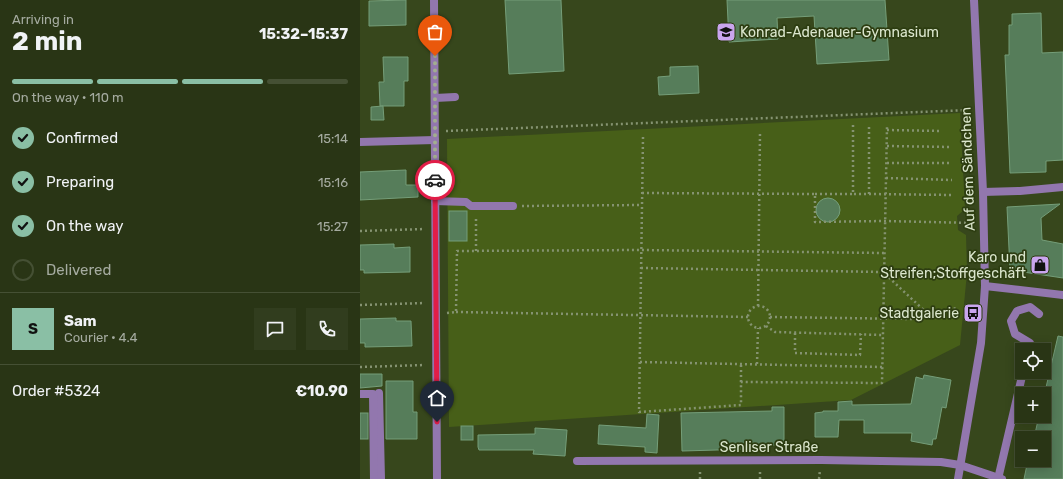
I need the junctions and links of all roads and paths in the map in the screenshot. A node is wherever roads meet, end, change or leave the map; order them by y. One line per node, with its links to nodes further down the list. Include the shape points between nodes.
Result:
1 (434, 0): 4 (street)
2 (974, 0): 5 (street, Auf dem Sändchen)
3 (455, 97): 4 (street)
4 (435, 98): 8 (street)
5 (980, 110): 8 (path); 21 (street, Auf dem Sändchen)
6 (868, 124): 26 (path)
7 (853, 126): 25 (path)
8 (435, 131): 12 (street)
9 (760, 132): 23 (path)
10 (941, 132): 14 (path, via 887,129)
11 (643, 137): 22 (path)
12 (435, 140): 13 (street); 29 (street)
13 (360, 142)
14 (887, 146): 15 (path); 16 (path)
15 (952, 147)
16 (887, 163): 17 (path); 18 (path)
17 (952, 163)
18 (886, 178): 19 (path); 27 (path)
19 (952, 180)
20 (1063, 187): 21 (street)
21 (983, 192): 34 (street, Auf dem Sändchen)
22 (642, 193): 23 (path); 30 (path)
23 (760, 193): 24 (path); 39 (path)
24 (815, 194): 25 (path); 33 (path, via 815,222)
25 (854, 194): 26 (path)
26 (868, 194): 27 (path)
27 (886, 194): 28 (path); 33 (path)
28 (952, 195)
29 (435, 201): 31 (street, via 466,202); 35 (street)
30 (642, 205): 32 (path); 37 (path)
31 (476, 206): 32 (street); 38 (path)
32 (513, 206)
33 (884, 221): 34 (path); 40 (path)
34 (984, 223): 44 (street, Auf dem Sändchen)
35 (435, 229): 36 (path); 48 (street)
36 (360, 231)
37 (642, 250): 38 (path); 39 (path); 41 (path)
38 (476, 251): 50 (path, via 457,251)
39 (759, 251): 40 (path); 42 (path)
40 (884, 253): 43 (path)
41 (641, 268): 42 (path); 53 (path)
42 (758, 270): 43 (path); 47 (path)
43 (883, 272): 52 (path); 56 (path)
44 (985, 286): 45 (street); 74 (street, Auf dem Sändchen, via 982,343)
45 (1063, 295)
46 (360, 305): 48 (path)
47 (758, 306): 54 (path, via 751,309); 55 (path, via 766,309)
48 (435, 308): 50 (path); 65 (street)
49 (957, 308): 52 (path)
50 (456, 312): 53 (path)
51 (1038, 314): 62 (street, via 1030,307 1017,311 1011,321 1015,334)
52 (929, 315): 56 (path, via 914,319)
53 (640, 316): 54 (path); 63 (path)
54 (748, 317): 58 (path, via 749,323)
55 (770, 317): 56 (path); 57 (path)
56 (882, 320): 61 (path)
57 (766, 326): 58 (path); 59 (path, via 775,332)
58 (758, 328): 64 (path)
59 (795, 333): 60 (path); 60 (path, via 795,352 860,355)
60 (861, 334): 61 (path)
61 (882, 335): 68 (path)
62 (1030, 343)
63 (640, 362): 66 (path); 70 (path, via 639,412 740,404)
64 (757, 364): 66 (path); 68 (path)
65 (436, 365): 67 (path); 78 (street)
66 (741, 365): 70 (path)
67 (360, 367)
68 (882, 367): 70 (path, via 882,383)
69 (1021, 379): 75 (street)
70 (741, 382)
71 (379, 393): 77 (street)
72 (360, 394): 76 (street, via 373,394)
73 (577, 461): 74 (street, Senliser Straße, via 821,460)
74 (960, 464): 75 (street, Senliser Straße); 79 (street, Auf dem Sändchen)
75 (1000, 478)
76 (374, 479)
77 (381, 479)
78 (437, 479)
79 (958, 479)

